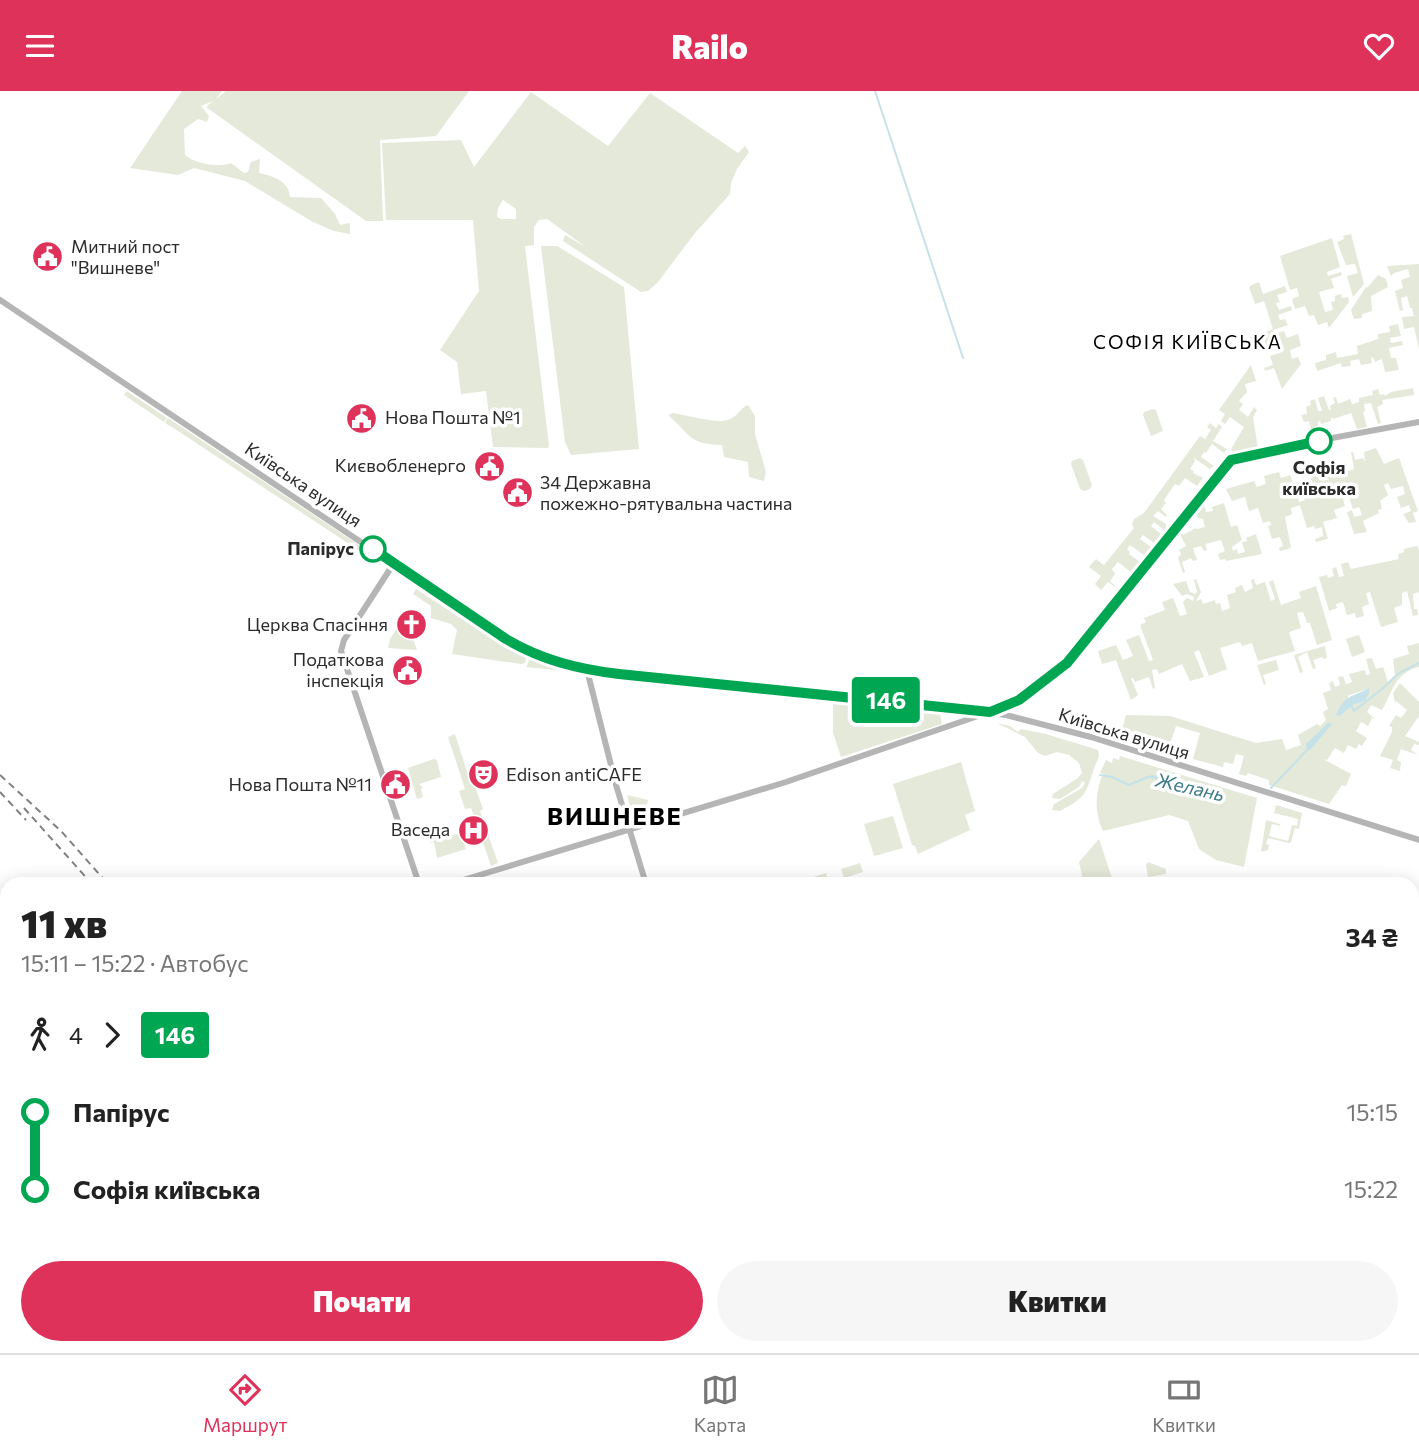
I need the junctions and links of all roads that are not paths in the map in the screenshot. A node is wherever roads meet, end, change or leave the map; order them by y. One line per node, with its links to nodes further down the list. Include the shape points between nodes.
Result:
1 (0, 300): 3 (street, Київська вулиця)
2 (1419, 422): 5 (street, via 1231,460 1067,663)
3 (394, 563): 4 (street, Київська вулиця, via 525,650); 12 (street, via 341,651)
4 (587, 670): 6 (street, Київська вулиця); 10 (street)
5 (1018, 701): 7 (street); 8 (street, via 1018,713)
6 (953, 708): 7 (street, Київська вулиця); 9 (street)
7 (990, 712): 8 (street, Київська вулиця); 9 (street)
8 (1024, 718): 11 (street, Київська вулиця)
9 (958, 723): 10 (street, via 807,775)
10 (629, 828): 13 (street); 14 (street)
11 (1419, 840)
12 (416, 877)
13 (472, 877)
14 (644, 877)

